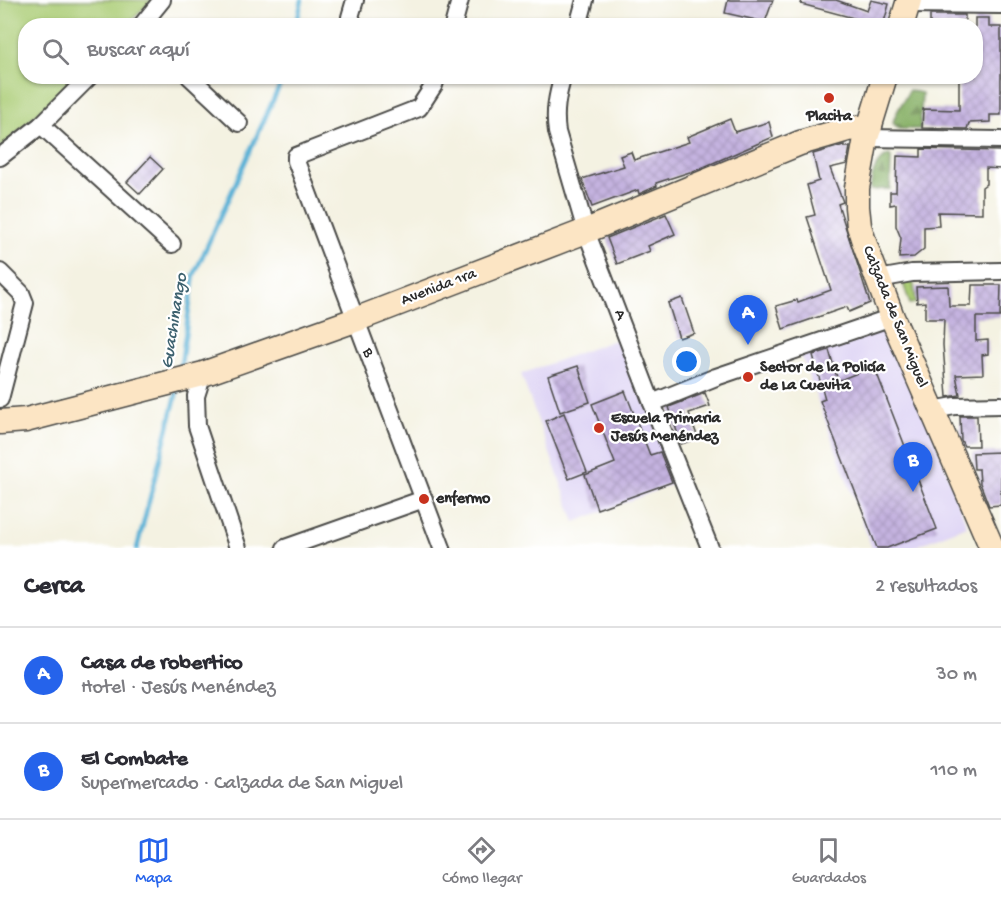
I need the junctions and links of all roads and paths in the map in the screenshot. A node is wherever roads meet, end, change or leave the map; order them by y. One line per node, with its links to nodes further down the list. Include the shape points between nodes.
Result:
1 (162, 0): 7 (street)
2 (354, 0): 8 (street)
3 (460, 0): 9 (street)
4 (585, 0): 10 (street)
5 (1001, 5): 6 (street)
6 (906, 10)
7 (147, 18)
8 (351, 18)
9 (455, 18)
10 (580, 18)
11 (82, 84): 17 (street)
12 (198, 84): 16 (street)
13 (434, 84): 27 (street, B, via 419,108 296,156)
14 (561, 84): 21 (street, A, via 554,116)
15 (883, 84): 18 (street, Calzada de San Miguel)
16 (239, 123)
17 (41, 124): 20 (street); 22 (street)
18 (868, 133): 19 (street); 21 (street, Avenida 1ra, via 848,129 800,143); 25 (street, Calzada de San Miguel, via 857,207)
19 (1001, 140)
20 (0, 157)
21 (586, 231): 27 (street, Avenida 1ra); 30 (street, A)
22 (172, 244)
23 (1001, 271): 25 (street, via 912,273)
24 (0, 272): 29 (street, via 21,293 25,303)
25 (878, 279): 26 (street, Calzada de San Miguel)
26 (892, 317): 30 (street); 32 (street, Calzada de San Miguel)
27 (355, 320): 28 (street, Avenida 1ra); 34 (street, B)
28 (197, 376): 33 (street, Avenida 1ra, via 26,420); 36 (street, via 197,426)
29 (0, 399)
30 (652, 403): 39 (street, A)
31 (1001, 405): 32 (street)
32 (932, 410): 35 (street, Calzada de San Miguel)
33 (0, 422)
34 (424, 500): 37 (street); 38 (street, B)
35 (994, 543)
36 (238, 548)
37 (285, 548)
38 (442, 548)
39 (710, 548)

